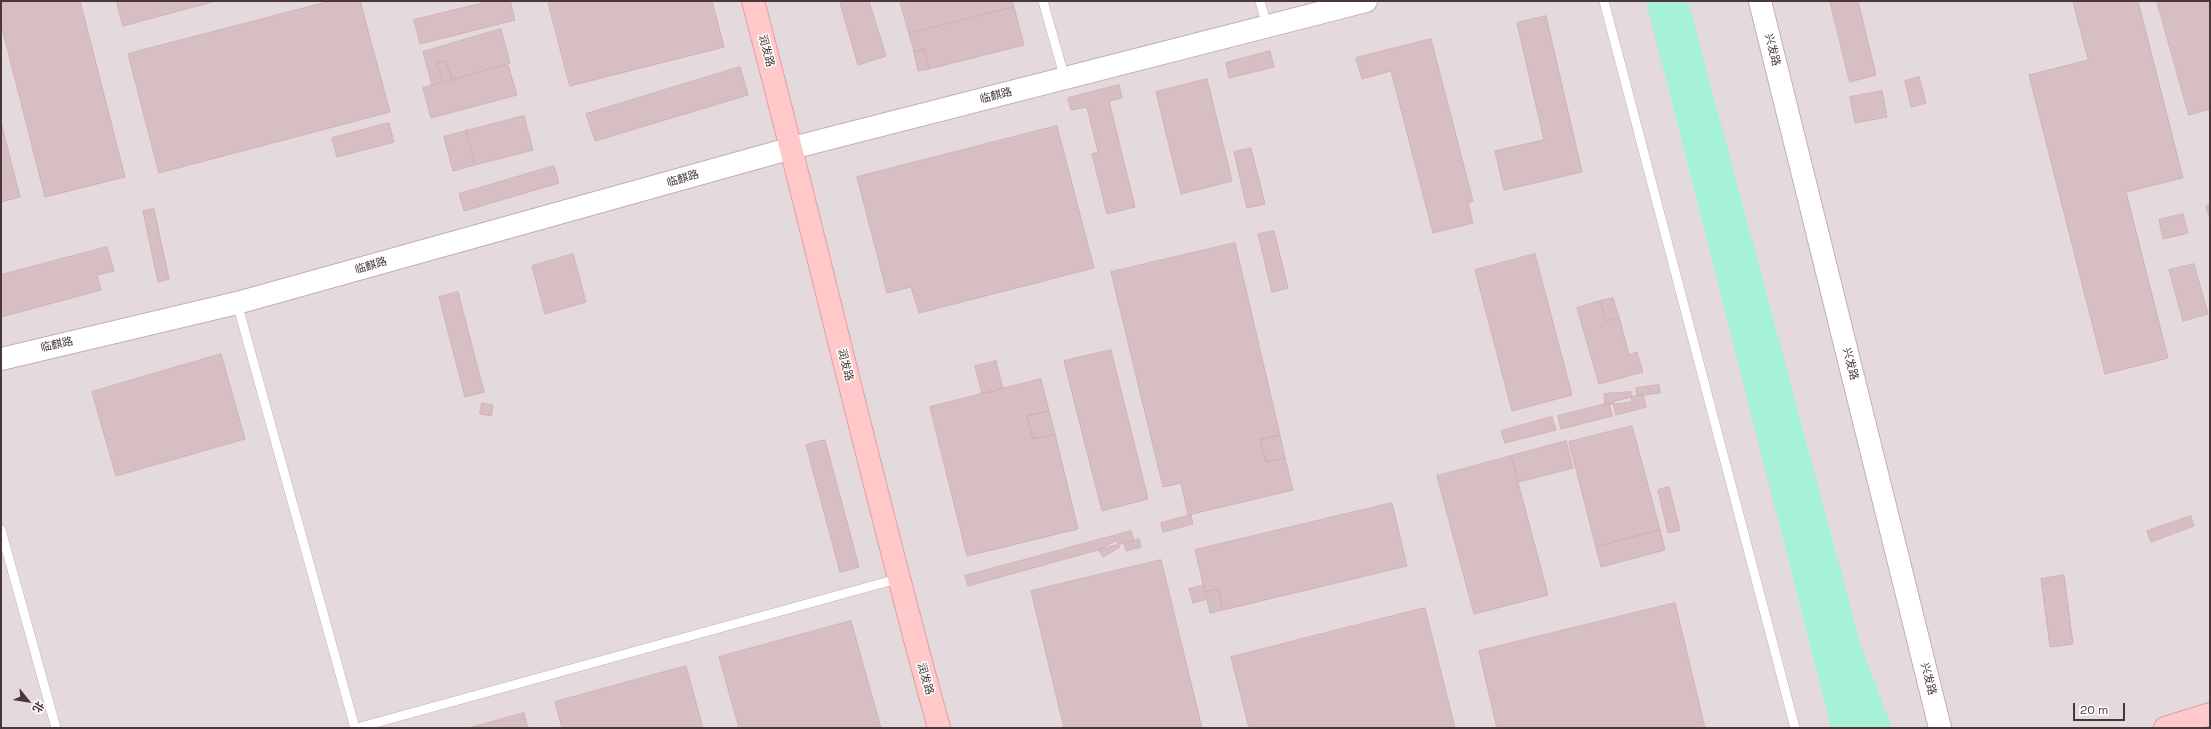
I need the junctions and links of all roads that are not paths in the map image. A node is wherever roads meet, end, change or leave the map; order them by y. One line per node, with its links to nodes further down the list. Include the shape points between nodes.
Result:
1 (753, 1): 9 (main road, 润发路)
2 (1043, 1): 8 (lane)
3 (1260, 1): 7 (lane)
4 (1366, 1): 7 (street, 临麒路)
5 (1604, 1): 18 (lane)
6 (1760, 1): 19 (street, 兴发路)
7 (1268, 27): 8 (street, 临麒路)
8 (1065, 79): 9 (street, 临麒路)
9 (792, 148): 10 (street, 临麒路); 13 (main road, 润发路)
10 (237, 303): 11 (street, 临麒路); 16 (lane)
11 (1, 359)
12 (1, 530): 15 (lane)
13 (897, 579): 16 (lane); 17 (main road, 润发路)
14 (2210, 714): 20 (main road)
15 (56, 728)
16 (356, 728)
17 (939, 728)
18 (1795, 728)
19 (1940, 728)
20 (2165, 728)

